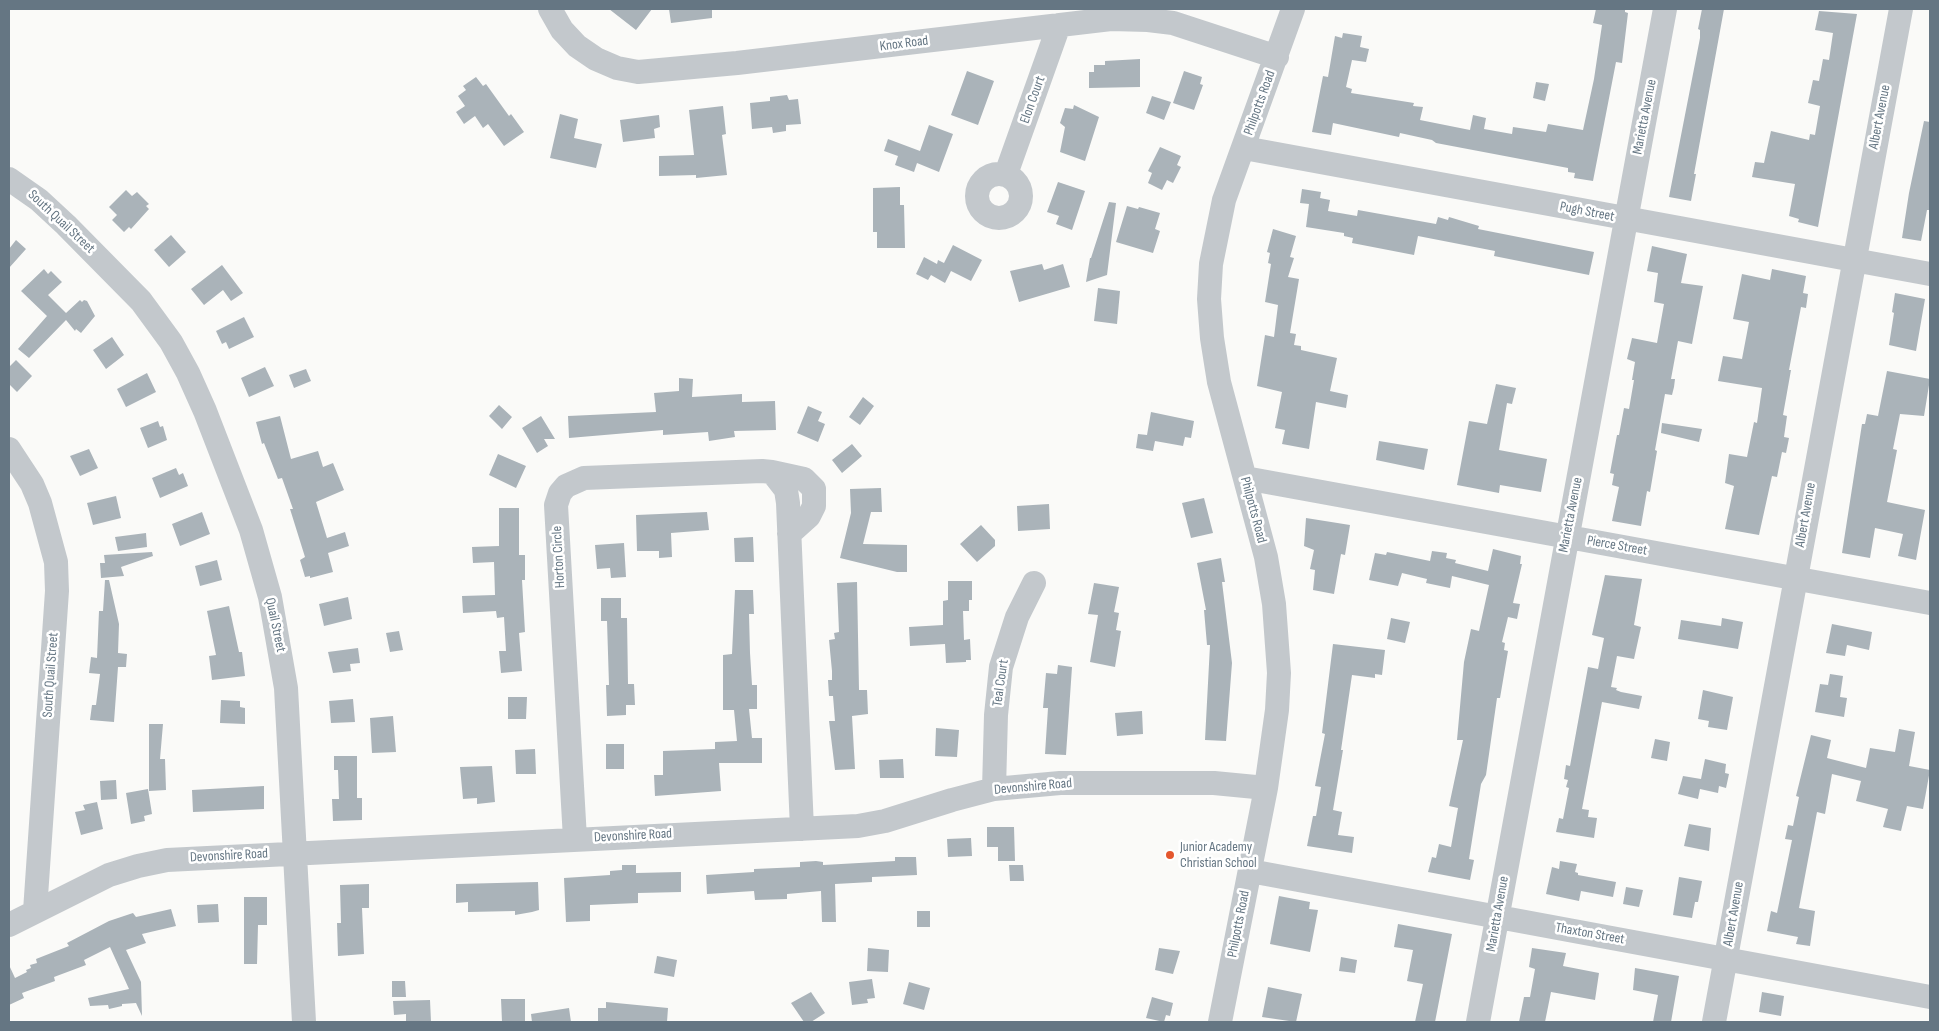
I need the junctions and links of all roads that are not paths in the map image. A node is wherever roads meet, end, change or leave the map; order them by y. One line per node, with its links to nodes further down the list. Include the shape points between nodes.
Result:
1 (550, 9): 5 (street, Knox Road, via 562,30 577,46 617,68 638,72 737,64)
2 (1293, 9): 6 (street, Philpotts Road)
3 (1665, 9): 10 (street, Marietta Avenue)
4 (1901, 9): 11 (street, Albert Avenue)
5 (1059, 25): 6 (street, Knox Road, via 1111,19 1157,21 1191,28); 8 (street, Elon Court)
6 (1278, 57): 7 (street, Philpotts Road)
7 (1244, 148): 10 (street, Pugh Street); 15 (street, Philpotts Road, via 1224,200 1215,235 1209,299 1219,382)
8 (1006, 174)
9 (9, 179): 12 (street, South Quail Street, via 39,200)
10 (1626, 219): 11 (street, Pugh Street); 16 (street, Marietta Avenue)
11 (1853, 260): 13 (street, Pugh Street); 17 (street, Albert Avenue)
12 (110, 269): 24 (street, Quail Street, via 141,300 188,373 251,530 270,597 286,688)
13 (1930, 274)
14 (9, 449): 26 (street, South Quail Street, via 32,484 40,503 56,562 57,591)
15 (1244, 478): 16 (street, Pierce Street); 20 (street, Philpotts Road, via 1266,557 1274,614 1277,710)
16 (1567, 537): 17 (street, Pierce Street); 27 (street, Marietta Avenue)
17 (1794, 578): 19 (street, Pierce Street); 29 (street, Albert Avenue)
18 (1034, 583): 21 (street, Teal Court, via 1017,617 1001,667)
19 (1930, 604)
20 (1266, 788): 21 (street, Devonshire Road, via 1164,782 1060,783); 25 (street, Philpotts Road)
21 (994, 789): 22 (street, Devonshire Road, via 885,821)
22 (802, 829): 23 (street, Devonshire Road); 23 (street, Horton Circle, via 789,534 809,516 814,506 814,489 804,479 772,472 711,472 584,478 574,481 560,493 556,505)
23 (575, 839): 24 (street, Devonshire Road)
24 (294, 852): 26 (street, Devonshire Road, via 167,860 138,866 109,875); 31 (street, Quail Street)
25 (1250, 871): 27 (street, Thaxton Street); 32 (street, Philpotts Road)
26 (35, 911): 28 (street, Devonshire Road)
27 (1498, 918): 29 (street, Thaxton Street); 33 (street, Marietta Avenue)
28 (9, 925)
29 (1726, 959): 30 (street, Thaxton Street); 34 (street, Albert Avenue)
30 (1930, 996)
31 (304, 1022)
32 (1220, 1022)
33 (1478, 1022)
34 (1714, 1022)

